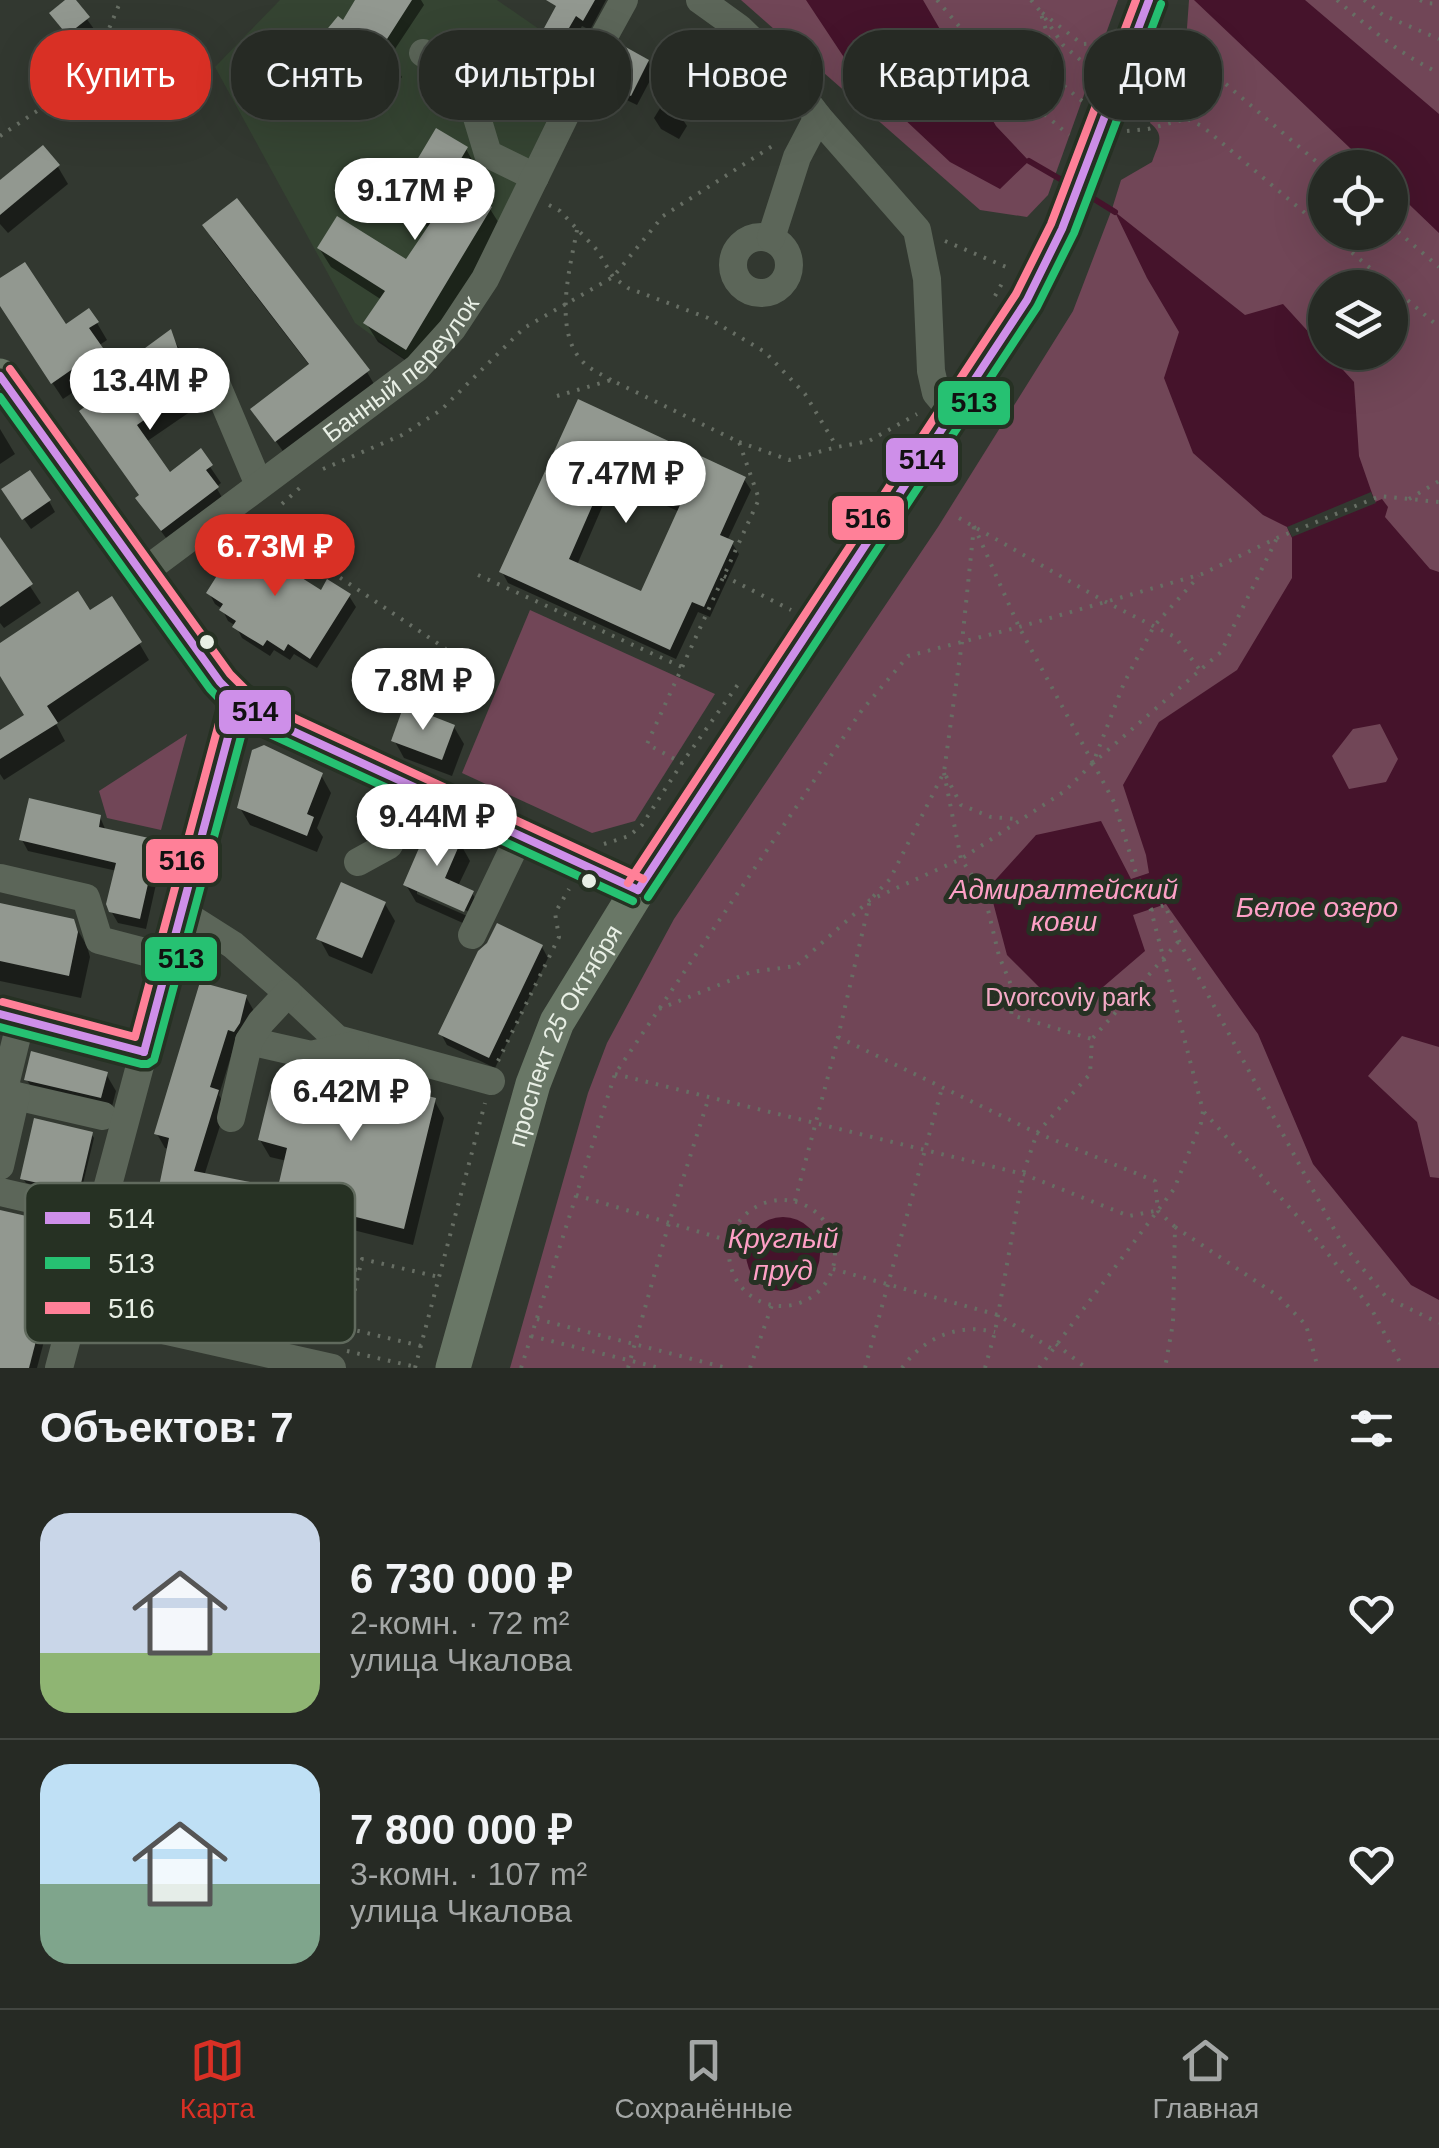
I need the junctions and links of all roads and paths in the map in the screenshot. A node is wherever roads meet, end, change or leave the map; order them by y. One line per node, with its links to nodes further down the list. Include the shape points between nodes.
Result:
1 (121, 0): 25 (path, via 96,60)
2 (624, 0): 28 (street, Банный переулок)
3 (700, 0): 12 (street)
4 (937, 0): 26 (path, via 1006,82)
5 (1031, 0): 11 (path)
6 (1149, 0): 26 (main road, проспект 25 Октября)
7 (1337, 0): 16 (path)
8 (1364, 0): 13 (path, via 1382,15)
9 (1420, 0): 10 (path)
10 (1439, 4)
11 (1040, 12): 14 (path); 15 (path); 18 (path, via 1064,86)
12 (741, 30)
13 (1439, 39)
14 (1084, 44)
15 (1084, 62)
16 (1439, 73)
17 (1222, 81): 27 (path)
18 (1084, 103)
19 (478, 120): 28 (street, via 488,154)
20 (812, 120): 38 (path, via 662,216)
21 (816, 120): 33 (street)
22 (821, 120): 32 (street)
23 (1186, 120): 24 (path); 30 (path, via 1202,126)
24 (1122, 132)
25 (0, 136)
26 (1084, 149): 36 (main road, проспект 25 Октября)
27 (1308, 155)
28 (535, 177): 53 (street, Банный переулок, via 485,279 452,329 416,368)
29 (560, 212): 31 (path)
30 (1308, 216)
31 (577, 229): 38 (path); 40 (path)
32 (917, 230): 36 (path); 46 (street, via 927,279 931,372 936,393)
33 (771, 238)
34 (1408, 240): 37 (path)
35 (1348, 250): 41 (path)
36 (1024, 265): 39 (path); 46 (main road, проспект 25 Октября, via 1028,300)
37 (1439, 267)
38 (613, 276): 40 (path); 49 (path, via 708,318 764,352 805,394)
39 (992, 300)
40 (564, 304): 44 (path, via 582,362); 50 (path, via 524,328 442,410 402,436)
41 (1439, 327)
42 (0, 376): 61 (main road)
43 (215, 380): 53 (street)
44 (611, 380): 45 (path); 48 (path)
45 (558, 396)
46 (954, 414): 86 (main road, проспект 25 Октября)
47 (915, 424): 49 (path, via 925,409 869,442)
48 (739, 442): 49 (path, via 789,460); 64 (path, via 760,498)
49 (837, 447)
50 (318, 472)
51 (1439, 481): 54 (path)
52 (306, 482): 56 (path)
53 (260, 485): 57 (street, Банный переулок)
54 (1408, 500): 55 (path); 60 (path, via 1380,496)
55 (1439, 502)
56 (282, 504)
57 (232, 505): 61 (street, Банный переулок); 70 (path)
58 (959, 518): 59 (path)
59 (974, 526): 65 (path); 67 (path); 69 (path)
60 (1277, 538): 62 (path); 72 (path, via 1221,652)
61 (140, 574): 74 (main road)
62 (1202, 574): 65 (path); 68 (path)
63 (478, 575): 71 (path)
64 (724, 576): 66 (path); 71 (path)
65 (1104, 602): 67 (path); 68 (path)
66 (791, 610)
67 (1019, 626): 69 (path); 75 (path)
68 (1154, 626): 72 (path, via 1174,637); 75 (path)
69 (962, 642): 77 (path); 95 (path, via 908,656 862,710)
70 (446, 649)
71 (682, 667): 76 (path, via 647,744)
72 (1200, 670): 75 (path)
73 (748, 672): 76 (path)
74 (238, 700): 78 (main road); 89 (street)
75 (1094, 762): 79 (path); 88 (path)
76 (682, 763): 81 (path, via 642,825 629,836)
77 (944, 772): 79 (path, via 961,804 990,817); 82 (path); 87 (path, via 890,879)
78 (413, 787): 80 (main road); 83 (street, via 389,846)
79 (1021, 820): 82 (path)
80 (519, 837): 86 (main road); 90 (street)
81 (592, 846)
82 (962, 858): 87 (path); 98 (path, via 984,893 1014,992 1011,1015)
83 (358, 862)
84 (0, 878): 92 (street, via 86,898 99,940)
85 (571, 884): 103 (path, via 555,913 559,936)
86 (638, 890): 146 (main road, проспект 25 Октября, via 548,1043)
87 (870, 900): 95 (path, via 796,966 751,972); 97 (path)
88 (1151, 910): 91 (path, via 1165,905); 93 (path)
89 (181, 912): 92 (street); 94 (street, via 233,945)
90 (472, 935)
91 (1179, 941): 93 (path); 133 (path, via 1341,1242 1387,1298)
92 (168, 958): 101 (street)
93 (1164, 958): 98 (path); 107 (path)
94 (288, 993): 99 (street); 100 (street, via 337,1039)
95 (658, 1009): 102 (path)
96 (10, 1016): 101 (street); 105 (street, via 3,1093)
97 (838, 1037): 104 (path); 110 (path)
98 (1092, 1039): 111 (path, via 1090,1074)
99 (248, 1040): 100 (street, via 311,1055); 109 (street)
100 (355, 1045): 103 (street)
101 (144, 1052): 115 (street)
102 (615, 1074): 106 (path); 117 (path)
103 (491, 1081): 127 (path)
104 (942, 1088): 111 (path); 112 (path)
105 (16, 1096): 108 (street); 113 (street)
106 (708, 1097): 110 (path); 121 (path)
107 (1203, 1111): 120 (path, via 1174,1189); 159 (path, via 1308,1227 1372,1310)
108 (103, 1116)
109 (231, 1118)
110 (816, 1122): 112 (path); 119 (path)
111 (1037, 1132): 114 (path); 120 (path, via 1156,1181)
112 (926, 1151): 114 (path); 128 (path)
113 (0, 1166)
114 (1023, 1174): 120 (path, via 1130,1216); 131 (path)
115 (108, 1183)
116 (0, 1192): 118 (street)
117 (576, 1194): 121 (path); 132 (path)
118 (25, 1198)
119 (795, 1200): 123 (path, via 778,1199 747,1212); 124 (path, via 824,1219 836,1252)
120 (1158, 1211): 122 (path); 141 (path)
121 (670, 1223): 123 (path); 140 (path)
122 (1174, 1226): 157 (path); 158 (path, via 1278,1296 1306,1325)
123 (730, 1240): 130 (path, via 733,1274 756,1300)
124 (833, 1269): 128 (path); 130 (path, via 803,1302)
125 (355, 1270): 126 (path)
126 (360, 1271): 127 (path, via 362,1258); 129 (path)
127 (439, 1277): 139 (path)
128 (887, 1284): 131 (path); 152 (path)
129 (355, 1291)
130 (772, 1305): 151 (path)
131 (998, 1315): 135 (path); 141 (path)
132 (536, 1319): 136 (path); 140 (path)
133 (1439, 1323)
134 (355, 1330): 139 (path)
135 (995, 1332): 153 (path, via 962,1329 933,1339); 154 (path)
136 (531, 1336): 142 (path); 147 (path)
137 (65, 1343): 145 (street)
138 (233, 1343): 143 (street)
139 (421, 1346): 144 (path)
140 (635, 1346): 142 (path); 150 (path)
141 (1054, 1346): 155 (path); 156 (path)
142 (630, 1361): 148 (path); 149 (path)
143 (330, 1363): 144 (path)
144 (416, 1367)
145 (59, 1368)
146 (453, 1368)
147 (521, 1368)
148 (628, 1368)
149 (660, 1368)
150 (726, 1368)
151 (750, 1368)
152 (866, 1368)
153 (902, 1368)
154 (985, 1368)
155 (1038, 1368)
156 (1086, 1368)
157 (1166, 1368)
158 (1318, 1368)
159 (1402, 1368)

